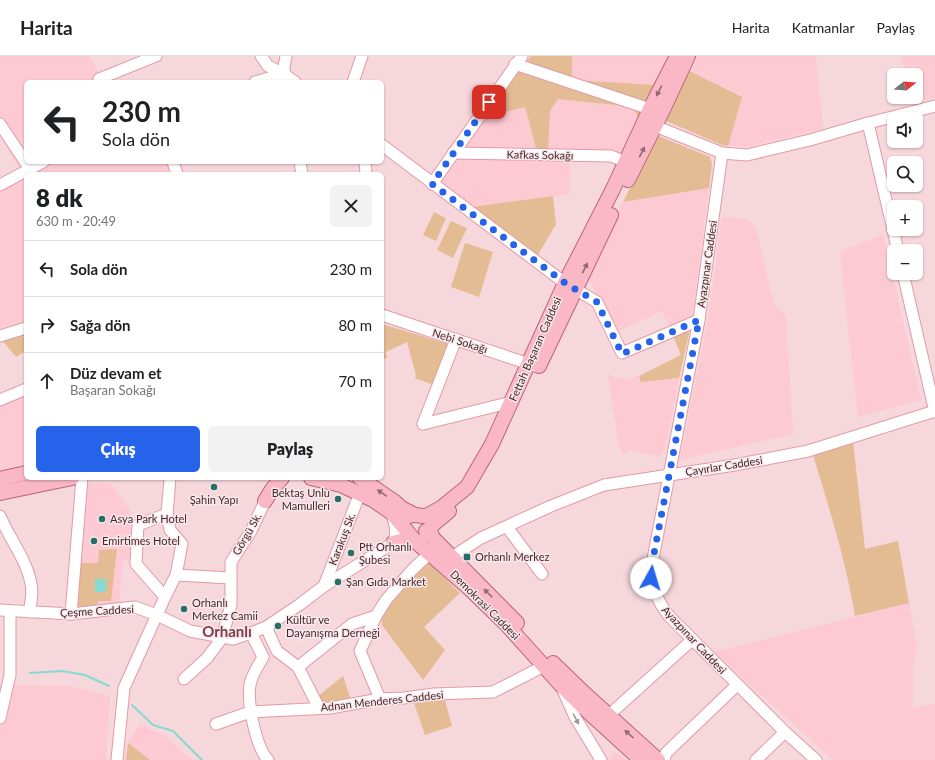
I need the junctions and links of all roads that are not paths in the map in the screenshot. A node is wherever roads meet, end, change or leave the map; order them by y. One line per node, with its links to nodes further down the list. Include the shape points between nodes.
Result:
1 (156, 56): 9 (street)
2 (261, 56): 8 (street, via 268,66)
3 (286, 56): 8 (street)
4 (362, 56): 11 (street)
5 (677, 56): 13 (main road, Fettah Başaran Caddesi, one-way to 13)
6 (688, 56): 16 (main road, Fettah Başaran Caddesi)
7 (519, 60): 13 (street); 19 (street)
8 (285, 78): 10 (street)
9 (98, 79)
10 (270, 80)
11 (354, 80)
12 (935, 106): 14 (street)
13 (650, 108): 21 (main road, Fettah Başaran Caddesi)
14 (868, 123): 18 (street, via 747,155); 29 (street)
15 (0, 124): 20 (street)
16 (655, 126): 18 (street); 31 (main road, Fettah Başaran Caddesi, one-way to 16)
17 (384, 147): 27 (street)
18 (722, 153): 33 (street, Ayazpınar Caddesi)
19 (453, 154): 21 (street, Kafkas Sokağı, via 611,156); 27 (street)
20 (24, 160)
21 (626, 162): 31 (main road, Fettah Başaran Caddesi)
22 (27, 164): 24 (street)
23 (39, 164): 24 (street)
24 (30, 169): 26 (street)
25 (24, 172): 28 (street)
26 (24, 172)
27 (432, 184): 31 (street)
28 (0, 185)
29 (896, 244)
30 (905, 280): 41 (street)
31 (570, 286): 33 (street, via 597,302 622,354); 37 (main road, Fettah Başaran Caddesi)
32 (384, 316): 36 (street, Nebi Sokağı)
33 (699, 320): 42 (street, Ayazpınar Caddesi)
34 (24, 329): 35 (street)
35 (0, 336)
36 (456, 339): 37 (street, Nebi Sokağı); 40 (street, via 423,424)
37 (533, 365): 40 (main road, Fettah Başaran Caddesi); 57 (main road, Fettah Başaran Caddesi, via 501,444 476,486 466,498)
38 (24, 390): 39 (street)
39 (0, 400)
40 (512, 402): 54 (main road, Fettah Başaran Caddesi, via 467,487 428,515)
41 (935, 412): 42 (street, Çayırlar Caddesi, via 808,451)
42 (669, 475): 59 (street, Çayırlar Caddesi, via 604,485); 78 (street, Ayazpınar Caddesi, via 651,578 664,609)
43 (0, 479): 44 (main road)
44 (24, 480)
45 (27, 480): 51 (main road)
46 (82, 480): 72 (street)
47 (170, 480): 55 (street)
48 (273, 480): 53 (main road)
49 (320, 480): 52 (main road)
50 (363, 480): 54 (main road, one-way to 50, via 395,502)
51 (0, 493)
52 (360, 493): 54 (main road); 63 (street, Karakuş Sk.)
53 (265, 501): 67 (street, Görgü Sk., via 231,562)
54 (398, 511): 58 (main road, via 405,522); 60 (main road); 61 (street)
55 (167, 514): 65 (street, via 170,530 182,544); 69 (street, via 138,525 136,564)
56 (0, 516): 71 (street, via 31,584)
57 (439, 519): 58 (main road, Fettah Başaran Caddesi); 62 (main road, Fettah Başaran Caddesi, via 430,529)
58 (420, 525): 62 (main road, Demokrasi Caddesi)
59 (507, 527): 62 (street, Çayırlar Caddesi, via 482,538); 64 (street)
60 (415, 541): 61 (main road); 62 (main road)
61 (393, 543): 66 (street, Çeşme Caddesi)
62 (439, 549): 74 (street, Çayırlar Caddesi, via 412,570); 81 (main road, Demokrasi Caddesi); 89 (main road, Demokrasi Caddesi, one-way to 62, via 553,664 502,607)
63 (331, 567): 66 (street, via 335,575); 68 (street, Karakuş Sk.)
64 (542, 574)
65 (176, 575): 67 (street); 69 (street)
66 (343, 575): 68 (street, Çeşme Caddesi)
67 (231, 578): 77 (street, Görgü Sk., via 231,605)
68 (324, 586): 75 (street, Çeşme Caddesi)
69 (164, 597): 73 (street)
70 (5, 611): 71 (street, Çeşme Caddesi); 90 (street, via 10,675)
71 (29, 612): 72 (street, Çeşme Caddesi)
72 (71, 614): 73 (street, Çeşme Caddesi, via 135,607)
73 (157, 615): 77 (street, Çeşme Caddesi, via 190,631); 93 (street, via 124,688)
74 (376, 616): 82 (street, via 352,624); 86 (street, Çayırlar Caddesi, via 360,651)
75 (266, 627): 76 (street, Çeşme Caddesi); 79 (street)
76 (251, 634): 77 (street, Çeşme Caddesi, via 233,639); 80 (street)
77 (222, 638): 83 (street, via 207,658)
78 (692, 640): 85 (street, Ayazpınar Caddesi); 89 (street)
79 (277, 651): 80 (street); 82 (street)
80 (263, 656): 88 (street, via 250,684)
81 (544, 666): 84 (main road, Demokrasi Caddesi); 86 (street, Adnan Menderes Caddesi, via 493,692)
82 (298, 667): 87 (street)
83 (184, 679)
84 (560, 684): 95 (street, one-way to 95, via 575,717); 96 (main road, Demokrasi Caddesi)
85 (737, 685): 92 (street, Ayazpınar Caddesi); 98 (street, via 666,753)
86 (380, 699): 87 (street, Adnan Menderes Caddesi)
87 (319, 708): 88 (street, Adnan Menderes Caddesi)
88 (250, 712): 91 (street, Adnan Menderes Caddesi); 94 (street, via 262,754)
89 (609, 716): 97 (main road, Demokrasi Caddesi, one-way to 89)
90 (0, 718)
91 (216, 724)
92 (785, 732): 99 (street); 100 (street, Ayazpınar Caddesi)
93 (117, 760)
94 (268, 760)
95 (601, 760)
96 (641, 760)
97 (658, 760)
98 (664, 760)
99 (756, 760)
100 (816, 760)

